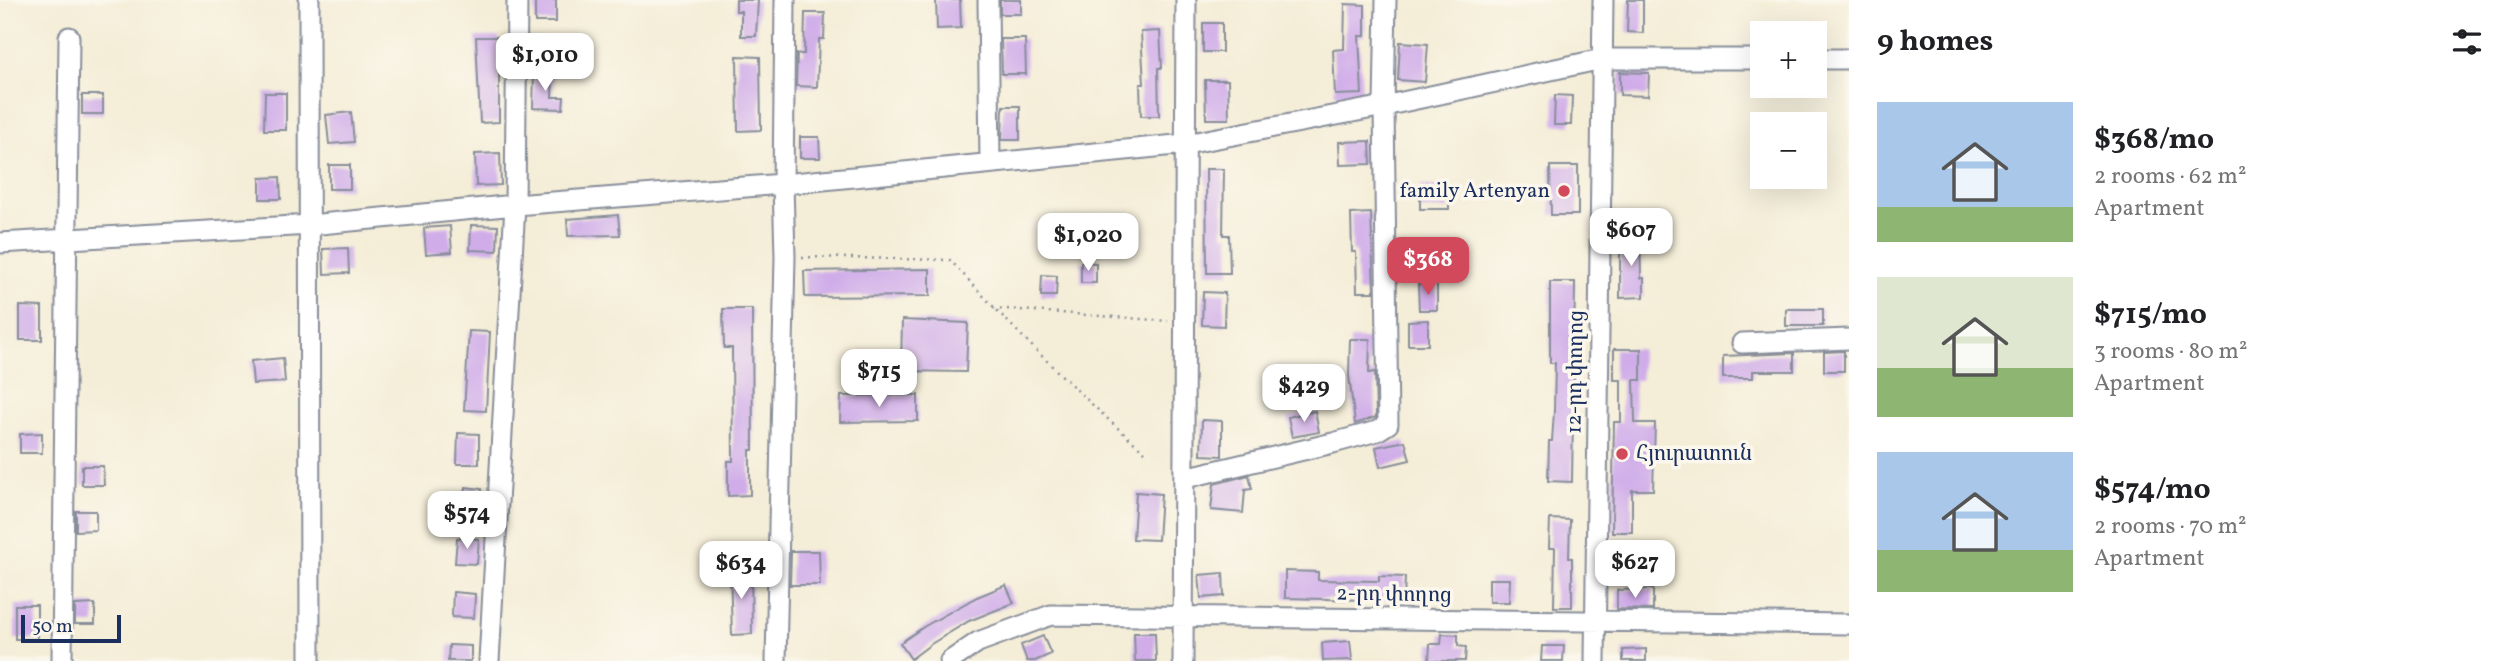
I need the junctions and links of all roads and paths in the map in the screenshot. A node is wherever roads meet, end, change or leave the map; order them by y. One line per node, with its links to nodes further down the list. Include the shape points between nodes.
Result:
1 (309, 0): 18 (street)
2 (517, 0): 17 (street)
3 (785, 0): 16 (street)
4 (988, 0): 15 (street)
5 (1186, 0): 14 (street)
6 (1386, 0): 13 (street)
7 (1603, 0): 9 (street, 12-րդ փողոց)
8 (69, 37): 19 (street)
9 (1602, 58): 10 (street); 13 (street); 29 (street, 12-րդ փողոց)
10 (1750, 59)
11 (1827, 59): 12 (street)
12 (1849, 59)
13 (1384, 106): 14 (street); 27 (street, via 1388,424 1332,443)
14 (1186, 144): 15 (street); 23 (street)
15 (990, 162): 16 (street)
16 (783, 184): 17 (street); 21 (street)
17 (515, 205): 18 (street); 33 (street)
18 (310, 225): 19 (street); 32 (street)
19 (65, 239): 20 (street); 31 (street)
20 (0, 243)
21 (786, 257): 22 (path, via 950,260); 34 (street)
22 (993, 308): 23 (path); 26 (path, via 1089,404)
23 (1185, 322): 27 (street)
24 (1849, 339): 25 (street)
25 (1742, 343)
26 (1146, 453)
27 (1185, 478): 28 (street)
28 (1185, 615): 29 (street, 2-րդ փողոց); 35 (street, 2-րդ փողոց, via 1051,615 978,642); 36 (street)
29 (1596, 621): 30 (street, 2-րդ փողոց); 37 (street, 12-րդ փողոց)
30 (1849, 624)
31 (62, 661)
32 (310, 661)
33 (489, 661)
34 (776, 661)
35 (950, 661)
36 (1183, 661)
37 (1595, 661)

